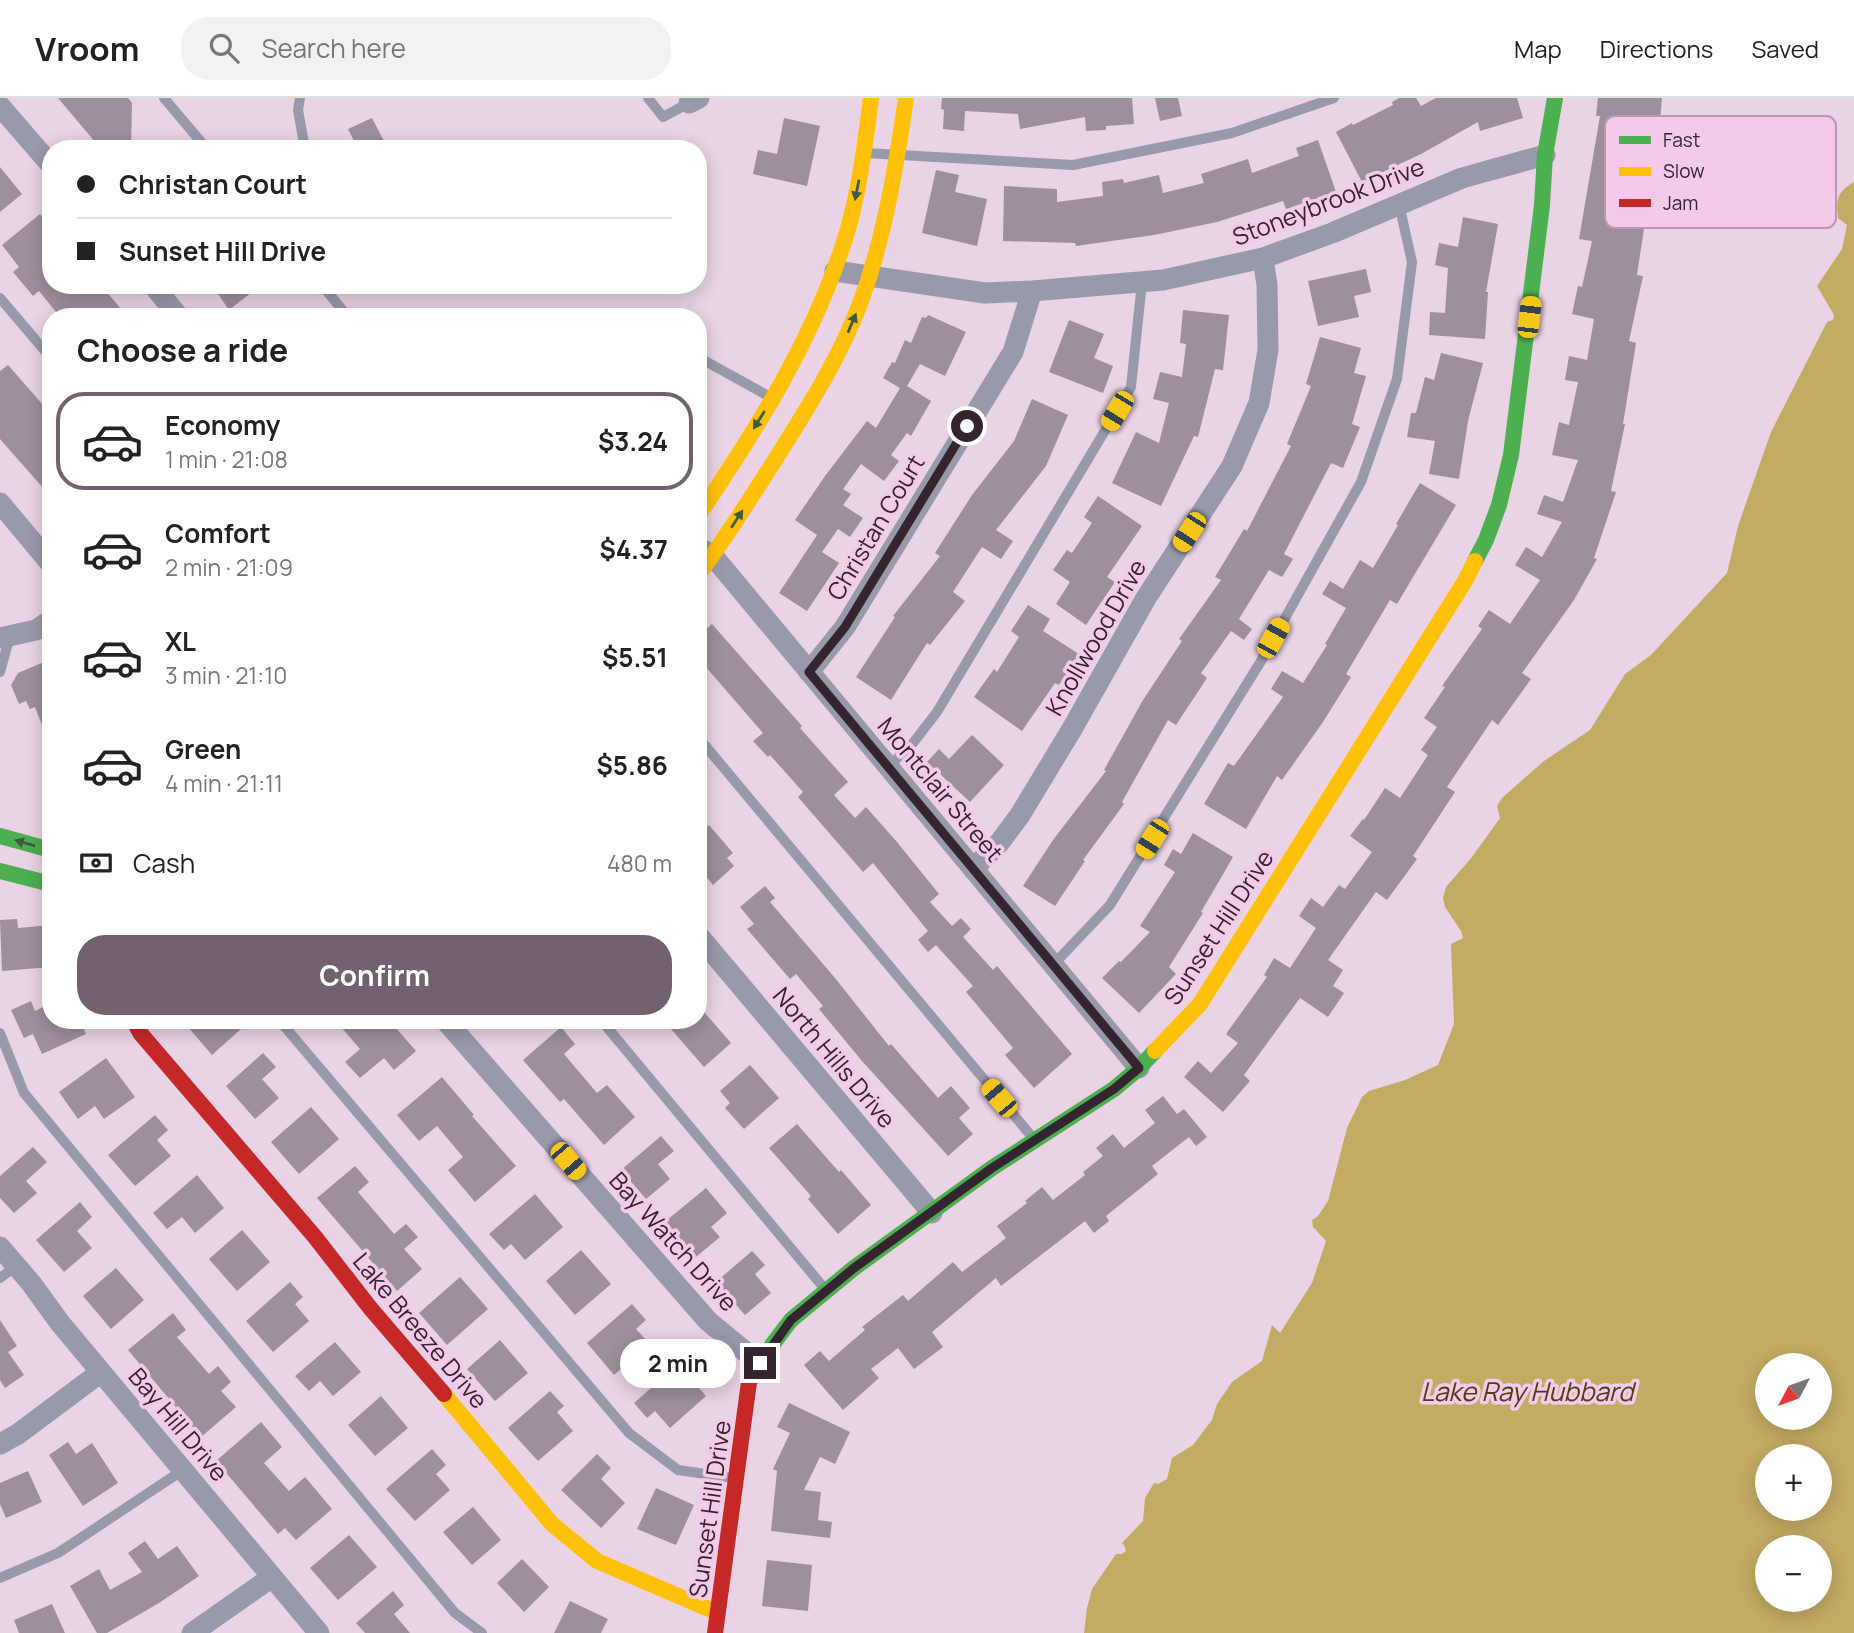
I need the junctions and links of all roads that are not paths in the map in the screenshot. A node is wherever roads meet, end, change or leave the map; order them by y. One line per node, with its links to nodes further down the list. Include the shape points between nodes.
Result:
1 (164, 98): 10 (lane)
2 (300, 98): 11 (lane)
3 (648, 98): 8 (lane, via 663,117)
4 (871, 98): 12 (street)
5 (906, 98): 14 (street)
6 (1334, 98): 14 (lane, via 1232,133 1073,165)
7 (1555, 98): 15 (street, Sunset Hill Drive)
8 (694, 100)
9 (0, 106): 13 (street)
10 (199, 140)
11 (303, 140)
12 (864, 153): 14 (lane); 18 (street, one-way to 18)
13 (42, 155)
14 (898, 155): 19 (street)
15 (1545, 155): 16 (street, Stoneybrook Drive, via 1462,178); 53 (street, Sunset Hill Drive, via 1511,455 1486,540 1465,581 1200,1004)
16 (1399, 204): 17 (street, Stoneybrook Drive); 47 (lane, via 1412,262 1397,379 1361,482 1261,661 1110,905)
17 (1263, 258): 20 (street, Stoneybrook Drive); 43 (street, Knollwood Drive, via 1268,349 1259,403 1232,466 1146,598 1020,815)
18 (835, 271): 19 (street, Stoneybrook Drive); 29 (street, via 804,342)
19 (870, 276): 21 (street, Stoneybrook Drive, via 985,293); 29 (street, one-way to 19, via 826,374)
20 (1142, 282): 21 (street, Stoneybrook Drive); 40 (lane, via 1131,387 937,712)
21 (1032, 291): 38 (street, Christan Court, via 1013,352 845,627)
22 (160, 294): 25 (street)
23 (329, 294): 26 (lane)
24 (0, 298): 27 (lane)
25 (172, 308)
26 (341, 308)
27 (42, 348)
28 (707, 361): 29 (lane)
29 (787, 407): 31 (street, one-way to 31); 32 (street, one-way to 29)
30 (0, 503): 33 (street)
31 (707, 505)
32 (707, 550)
33 (42, 553)
34 (707, 553): 38 (street, Montclair Street)
35 (42, 626): 36 (street)
36 (5, 637): 37 (lane)
37 (0, 671)
38 (809, 672): 40 (street, Montclair Street)
39 (707, 748): 54 (lane)
40 (888, 767): 43 (street, Montclair Street)
41 (0, 836): 42 (street, one-way to 41)
42 (42, 848)
43 (973, 869): 47 (street, Montclair Street)
44 (0, 871): 45 (street)
45 (42, 882)
46 (707, 945): 55 (street, North Hills Drive)
47 (1053, 965): 53 (street, Montclair Street)
48 (138, 1029): 66 (street, Lake Breeze Drive, via 552,1524 597,1561)
49 (287, 1029): 63 (lane, via 629,1433 678,1470)
50 (453, 1029): 59 (street, Bay Watch Drive, via 708,1321)
51 (608, 1029): 58 (lane)
52 (0, 1032): 69 (lane, via 24,1093 455,1613)
53 (1139, 1068): 54 (street, Sunset Hill Drive)
54 (1035, 1140): 55 (street, Sunset Hill Drive)
55 (932, 1213): 58 (street, Sunset Hill Drive)
56 (0, 1247): 57 (street, Bay Hill Drive)
57 (8, 1272): 60 (street, Bay Hill Drive, via 31,1283)
58 (826, 1290): 59 (street, Sunset Hill Drive, via 791,1320)
59 (760, 1363): 63 (street, Sunset Hill Drive, via 749,1382)
60 (102, 1372): 61 (street); 62 (street, Bay Hill Drive)
61 (0, 1444)
62 (183, 1471): 64 (street, Bay Hill Drive); 65 (lane, via 58,1553)
63 (736, 1479): 66 (street, Sunset Hill Drive)
64 (272, 1577): 67 (street); 68 (street, Bay Hill Drive)
65 (0, 1578)
66 (718, 1613): 70 (street, Sunset Hill Drive)
67 (192, 1633)
68 (319, 1633)
69 (482, 1633)
70 (715, 1633)

